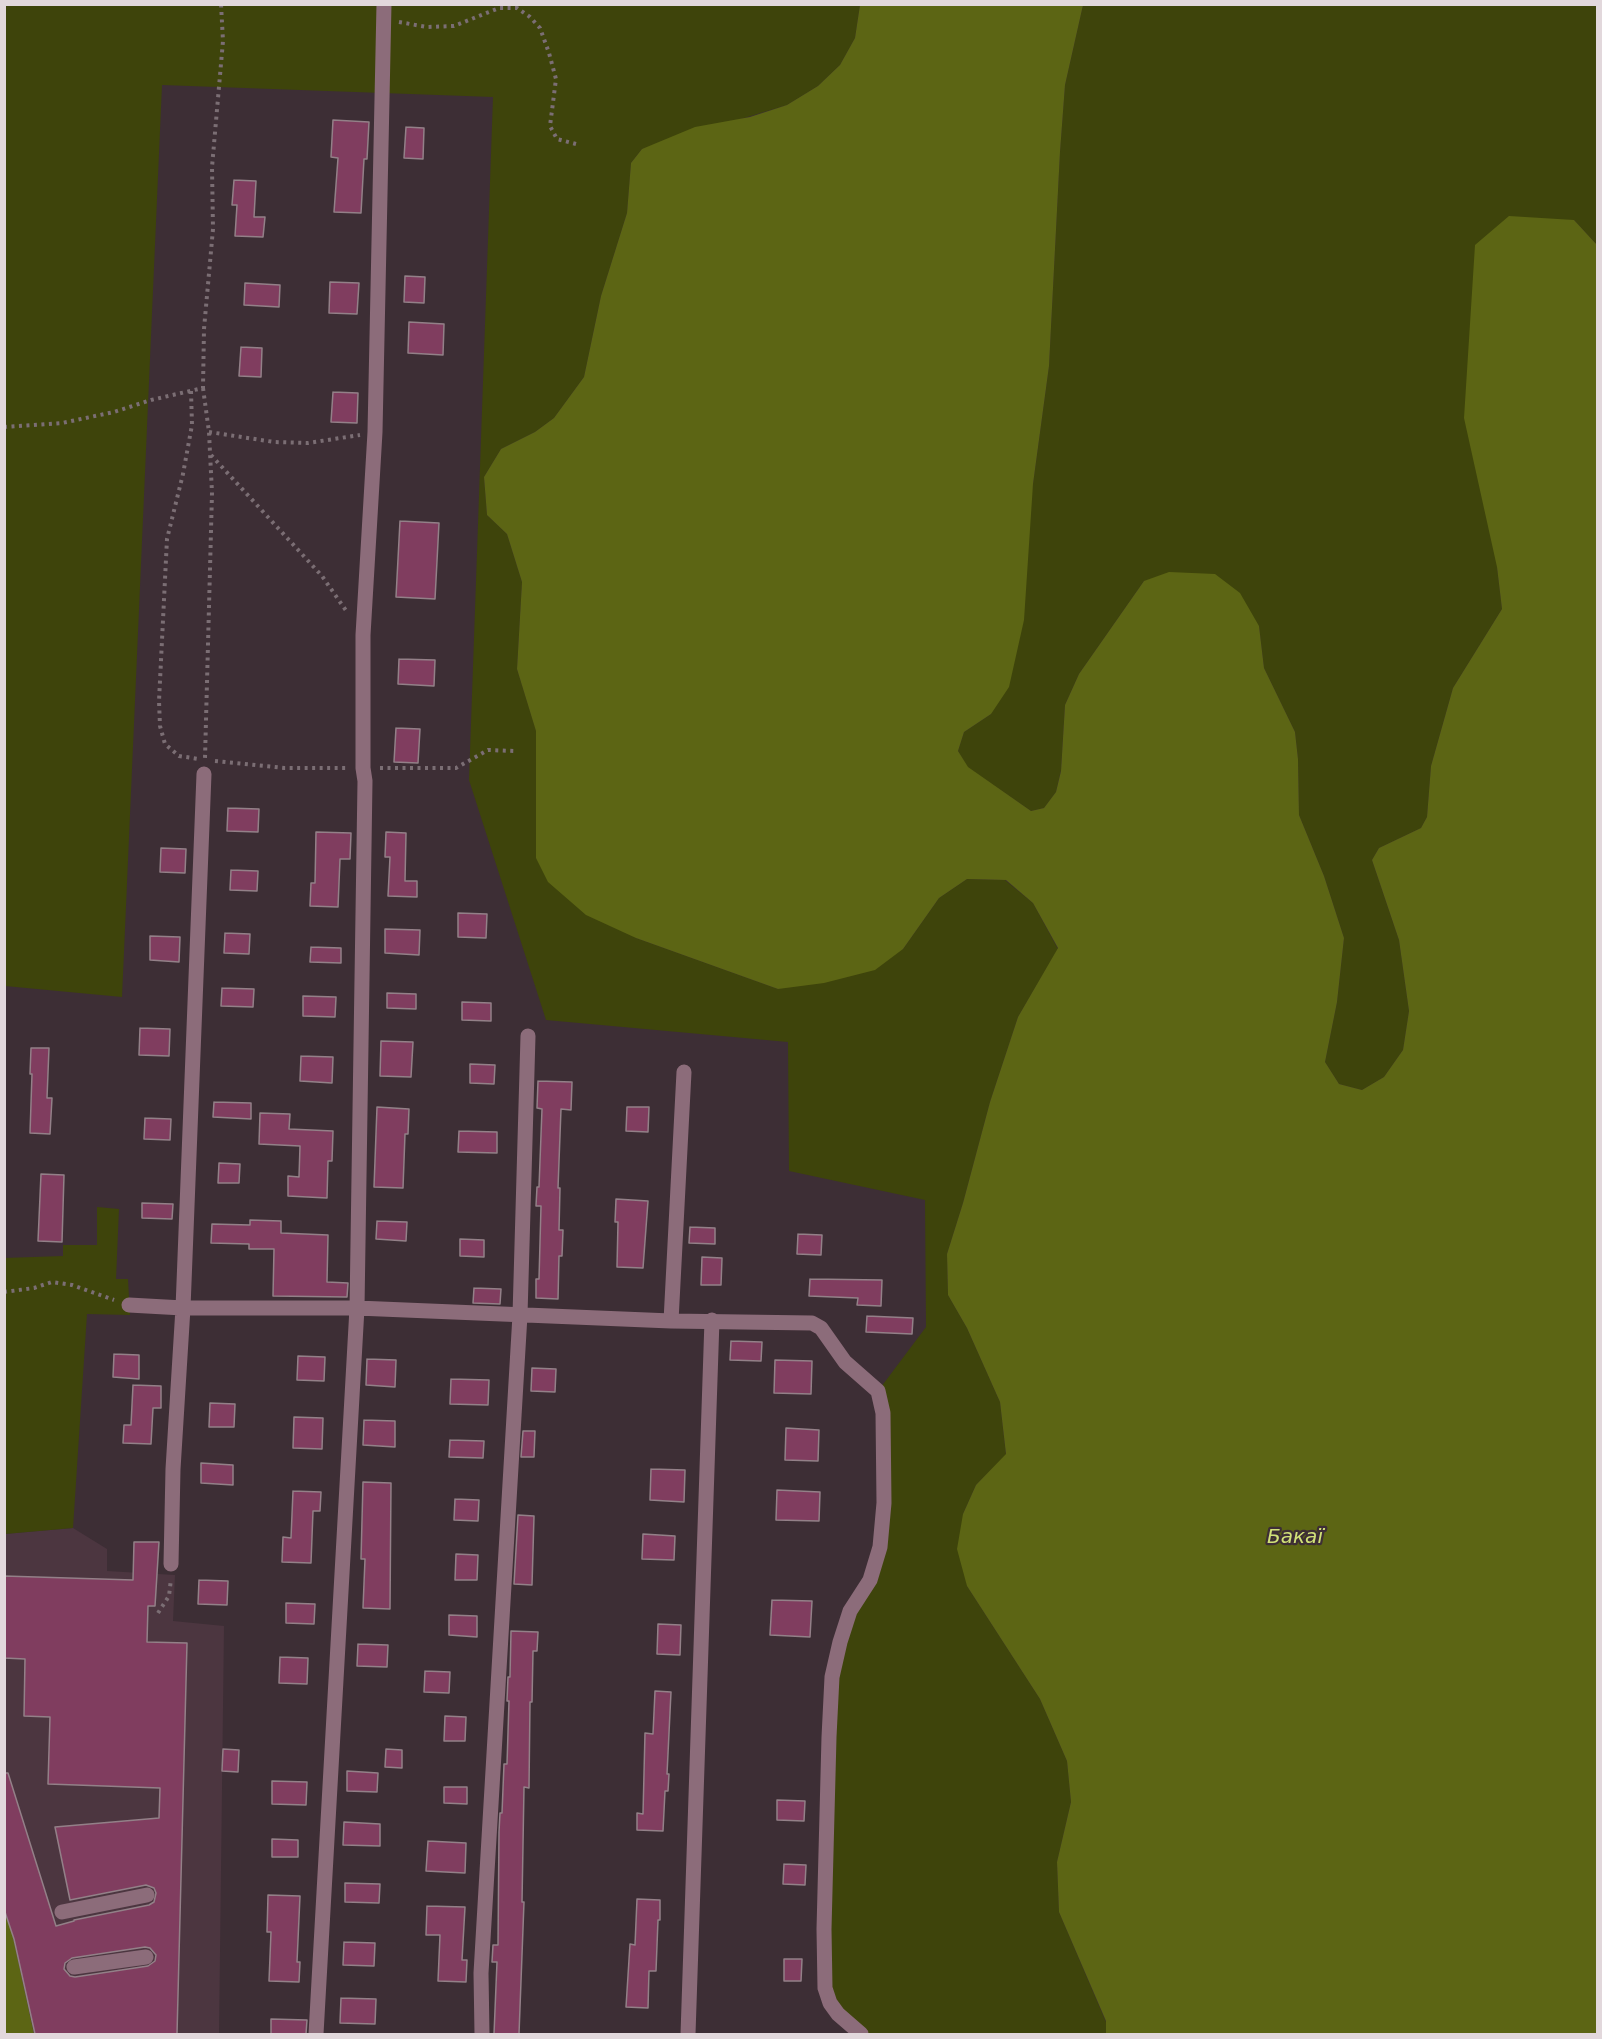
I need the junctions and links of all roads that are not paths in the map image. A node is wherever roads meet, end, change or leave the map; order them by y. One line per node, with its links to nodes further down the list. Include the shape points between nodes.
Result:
1 (384, 12): 7 (lane, via 375,432 363,635 365,781)
2 (205, 767): 6 (lane)
3 (528, 1036): 8 (lane)
4 (684, 1072): 10 (lane)
5 (129, 1305): 6 (lane)
6 (183, 1308): 7 (lane); 11 (lane)
7 (357, 1308): 8 (lane); 16 (lane)
8 (520, 1315): 10 (lane); 17 (lane, via 482,1961)
9 (712, 1320): 10 (lane); 18 (lane); 19 (lane, via 812,1323 821,1328 845,1362 878,1391 883,1413 884,1503 880,1547 870,1580 850,1611 840,1642 832,1677 829,1737 825,1988 838,2014)
10 (671, 1321)
11 (171, 1564)
12 (147, 1895): 13 (lane)
13 (62, 1912)
14 (146, 1957): 15 (lane)
15 (74, 1967)
16 (316, 2034)
17 (482, 2034)
18 (688, 2034)
19 (861, 2034)

